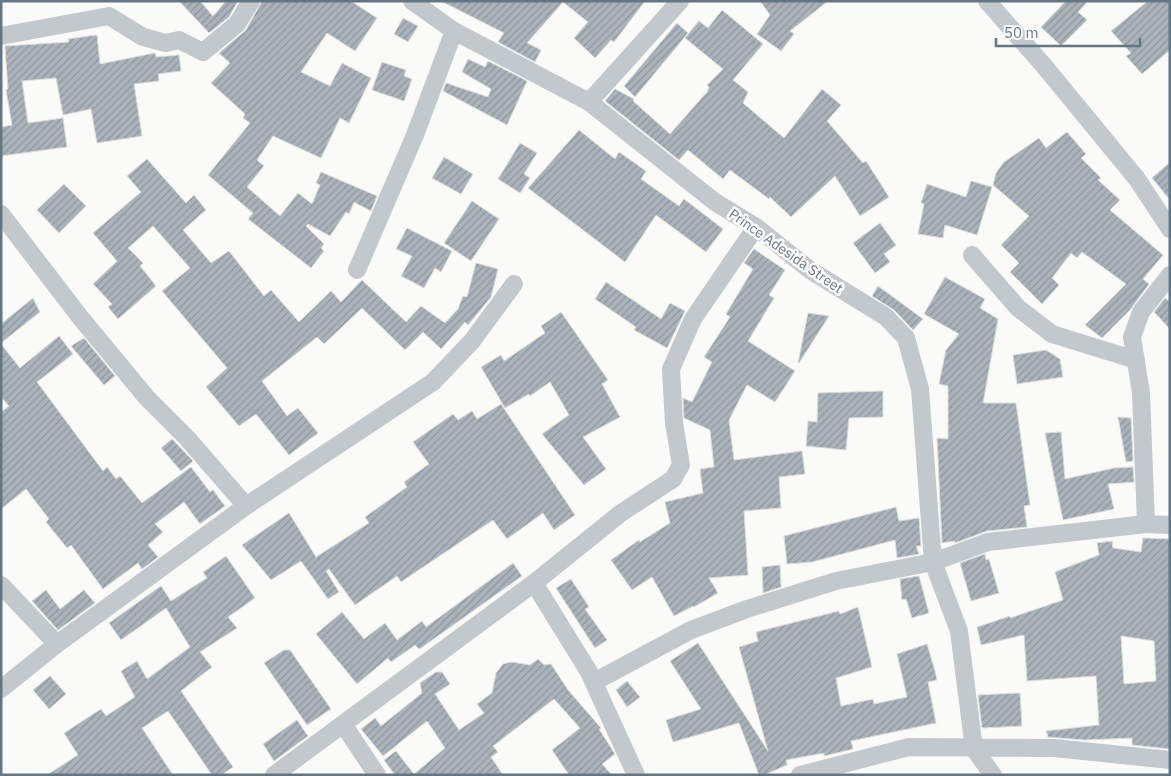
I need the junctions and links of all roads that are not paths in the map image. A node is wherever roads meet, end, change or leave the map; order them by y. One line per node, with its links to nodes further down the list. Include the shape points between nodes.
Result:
1 (251, 1): 6 (street, via 236,24 203,52 179,40 166,43 143,37 109,16)
2 (412, 1): 5 (street, Prince Adesida Street)
3 (680, 1): 7 (street)
4 (987, 1): 10 (street, via 1137,179)
5 (454, 31): 7 (street, Prince Adesida Street); 12 (street, via 415,135)
6 (1, 36)
7 (589, 102): 9 (street, Prince Adesida Street, via 715,202)
8 (1, 214): 16 (street, via 147,398)
9 (756, 227): 19 (street, Prince Adesida Street, via 810,270 886,317 906,338 920,390); 20 (street, via 693,319 671,370 674,422 681,464 673,479 621,513)
10 (1170, 229)
11 (972, 255): 15 (street, via 1018,308 1052,334)
12 (358, 270)
13 (1170, 275): 15 (street, via 1141,312 1132,337)
14 (514, 284): 16 (street, via 472,341 432,382)
15 (1136, 360): 17 (street, via 1141,393)
16 (246, 506): 22 (street)
17 (1146, 524): 18 (street); 19 (street, via 988,542)
18 (1170, 525)
19 (933, 562): 23 (street, via 836,581 746,609 691,630); 26 (street, Prince Adesida Street, via 959,630)
20 (534, 583): 23 (street); 25 (street)
21 (1, 585): 22 (street)
22 (57, 644): 24 (street)
23 (594, 682): 30 (street)
24 (1, 689)
25 (343, 724): 28 (street); 29 (street)
26 (974, 749): 27 (street, via 1054,748); 31 (street, via 908,747); 32 (street)
27 (1170, 760)
28 (274, 775)
29 (376, 775)
30 (636, 775)
31 (800, 775)
32 (994, 775)

